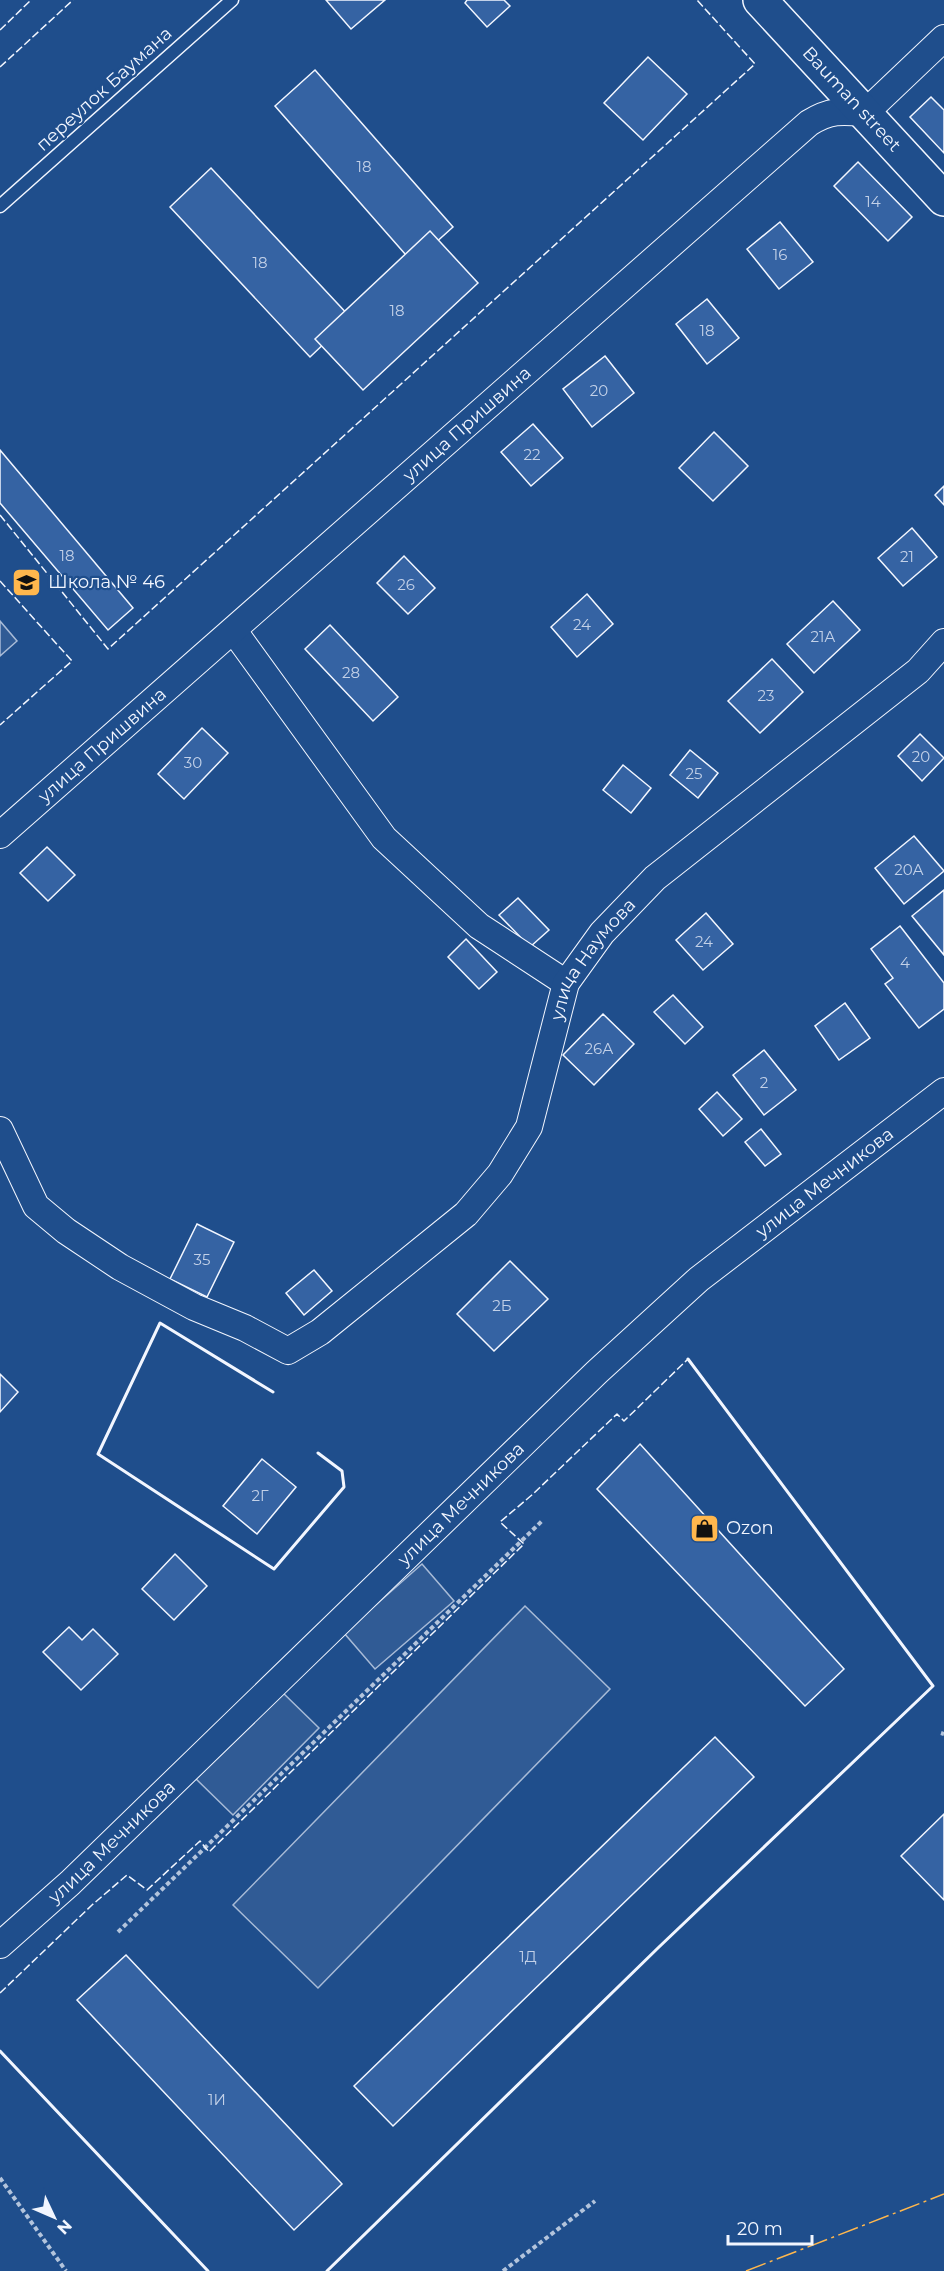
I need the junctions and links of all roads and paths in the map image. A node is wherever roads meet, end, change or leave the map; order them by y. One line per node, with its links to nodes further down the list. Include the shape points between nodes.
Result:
1 (232, 0): 6 (lane, переулок Баумана)
2 (760, 0): 4 (main road, Bauman street)
3 (944, 38): 4 (street)
4 (865, 113): 5 (main road, Bauman street); 7 (street, улица Пришвина, via 836,111 809,123)
5 (944, 199)
6 (0, 206)
7 (234, 631): 9 (street, улица Пришвина); 10 (street, via 384,838 479,927)
8 (944, 642): 10 (street, улица Наумова, via 918,670 655,878 602,933)
9 (0, 835)
10 (566, 982): 12 (street, улица Наумова, via 529,1126 500,1174 466,1214 320,1332 288,1351 120,1267 66,1231 36,1206)
11 (944, 1091): 15 (street, улица Мечникова, via 699,1279 597,1372 70,1883)
12 (0, 1130)
13 (543, 1520): 14 (path)
14 (118, 1932)
15 (0, 1945)
16 (0, 2178): 18 (path)
17 (595, 2201): 19 (path)
18 (66, 2271)
19 (503, 2271)

